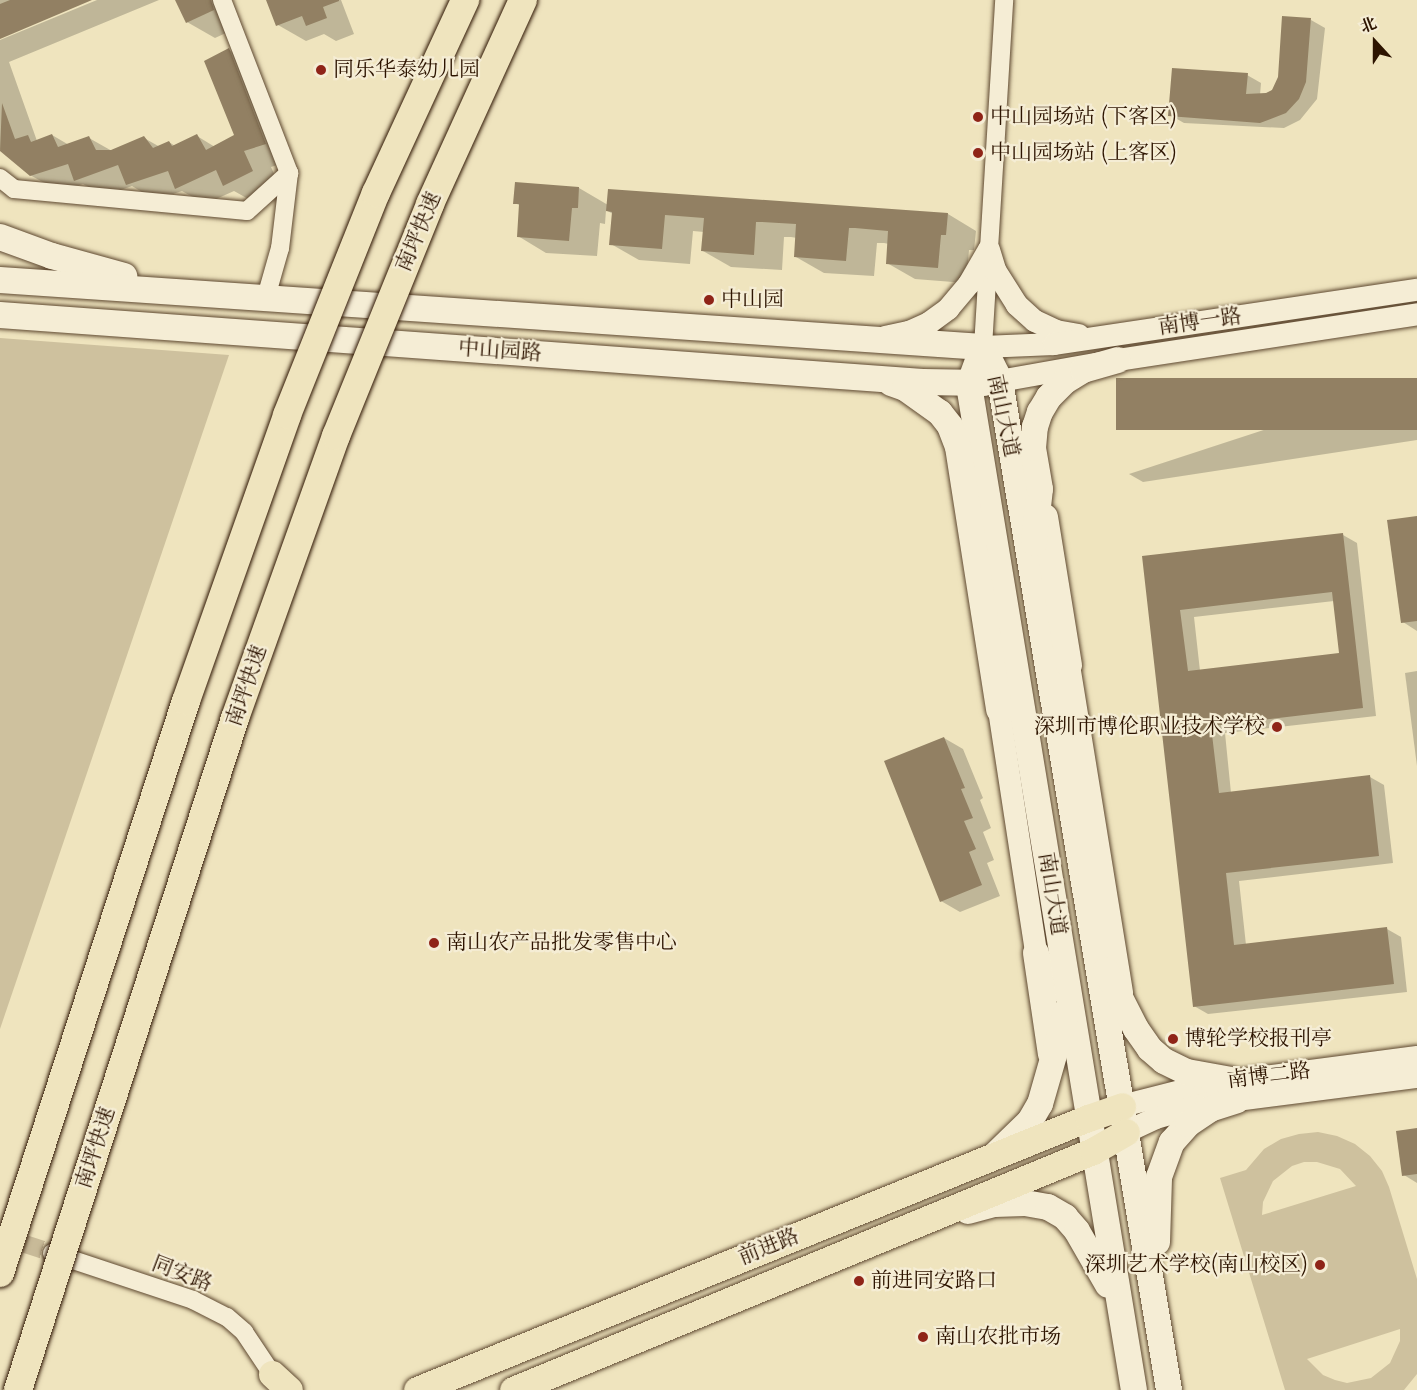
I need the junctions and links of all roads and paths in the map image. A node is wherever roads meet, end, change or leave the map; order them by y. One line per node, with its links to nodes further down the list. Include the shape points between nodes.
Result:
1 (222, 0): 5 (street)
2 (465, 0): 47 (highway, bridge, via 376,193 287,415 186,701)
3 (524, 0): 52 (highway, 南坪快速, bridge, via 430,204 336,436 235,718)
4 (1004, 0): 8 (street)
5 (290, 173): 6 (street, via 247,211 15,189); 12 (street, via 285,224)
6 (0, 178)
7 (0, 237): 11 (main road, via 107,273)
8 (989, 250): 15 (street, via 1005,287 1035,321 1056,331); 16 (street, via 948,309 909,332); 17 (street)
9 (0, 279): 11 (main road, 中山园路)
10 (1417, 290): 15 (street, 南博一路)
11 (203, 293): 12 (main road, 中山园路)
12 (266, 297): 16 (main road, 中山园路)
13 (1417, 314): 18 (street)
14 (0, 315): 19 (main road, 中山园路)
15 (1106, 336): 17 (street, 南博一路, via 1054,344)
16 (875, 339): 17 (main road, 中山园路)
17 (983, 346): 20 (main road, 南山大道); 21 (main road, 南山大道)
18 (1118, 360): 20 (street); 23 (main road, via 1083,370 1049,397 1040,412 1033,448)
19 (873, 377): 21 (main road, 中山园路); 22 (main road, via 905,388 939,413 950,426)
20 (1000, 381): 21 (main road, 中山园路); 25 (main road, 南山大道)
21 (969, 384): 22 (main road); 26 (main road, 南山大道)
22 (958, 447): 24 (main road)
23 (1040, 489): 25 (main road); 27 (main road)
24 (976, 564): 26 (main road); 28 (main road)
25 (1031, 577): 27 (street); 29 (main road, 南山大道)
26 (1008, 626): 28 (street); 31 (main road, 南山大道)
27 (1069, 665): 32 (street)
28 (999, 710): 30 (street)
29 (1095, 949): 32 (main road); 33 (main road, 南山大道)
30 (1036, 953): 31 (street); 35 (main road)
31 (1070, 1002): 35 (main road); 39 (main road, 南山大道)
32 (1124, 1002): 33 (street); 37 (main road, via 1136,1029 1164,1061)
33 (1113, 1050): 38 (main road, 南山大道)
34 (1417, 1057): 37 (street, 南博二路)
35 (1052, 1069): 42 (main road, via 1030,1121)
36 (1417, 1077): 37 (street, 南博二路)
37 (1234, 1090): 38 (street, 南博二路, via 1180,1090); 40 (street, 南博二路); 48 (main road, via 1188,1124 1164,1160 1157,1197)
38 (1122, 1106): 39 (main road, 前进路); 40 (main road, 南山大道)
39 (1088, 1118): 41 (main road, 南山大道); 42 (main road, 前进路)
40 (1126, 1132): 41 (main road, 前进路); 48 (main road, 南山大道)
41 (1093, 1151): 43 (main road, 前进路); 49 (main road, 南山大道)
42 (994, 1156): 51 (main road, 前进路)
43 (924, 1221): 49 (main road, via 994,1204 1048,1207 1065,1217 1091,1252); 53 (main road, 前进路)
44 (0, 1236): 45 (street)
45 (25, 1244)
46 (50, 1252): 50 (street, 同安路, via 193,1300 227,1317 244,1332)
47 (0, 1273)
48 (1156, 1314): 55 (main road, 南山大道)
49 (1124, 1328): 54 (main road, 南山大道)
50 (279, 1385)
51 (433, 1387)
52 (18, 1390)
53 (513, 1390)
54 (1134, 1390)
55 (1168, 1390)

